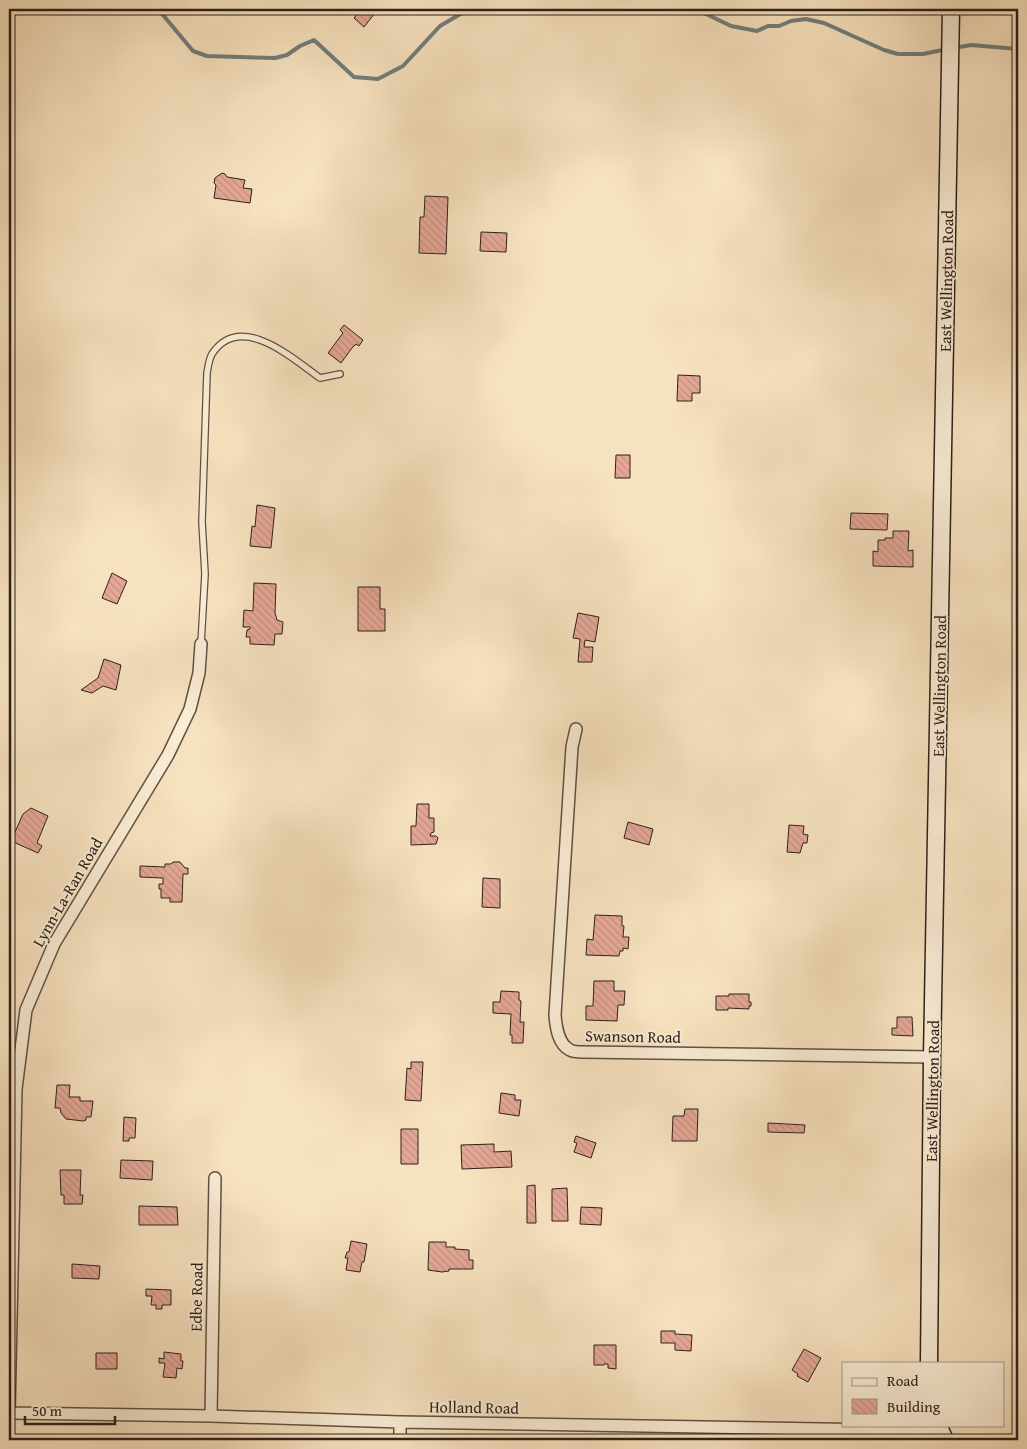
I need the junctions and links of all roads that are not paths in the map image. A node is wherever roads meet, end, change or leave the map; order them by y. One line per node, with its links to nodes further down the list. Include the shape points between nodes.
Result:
1 (951, 9): 5 (street, East Wellington Road)
2 (340, 374): 3 (lane, via 320,378 276,347 248,337 224,342 212,355 206,390 202,522 205,574)
3 (201, 644): 8 (street, Lynn-La-Ran Road, via 199,673 190,709 168,755 54,944 26,1010 16,1089)
4 (576, 729): 5 (street, Swanson Road, via 572,747 554,1014 557,1032 570,1050)
5 (932, 1057): 7 (street, East Wellington Road)
6 (215, 1178): 9 (street, Edbe Road)
7 (929, 1362)
8 (9, 1412): 9 (street, Holland Road)
9 (211, 1416): 10 (street, Holland Road)
10 (400, 1422): 11 (street, Holland Road); 12 (street)
11 (941, 1432)
12 (400, 1440)

